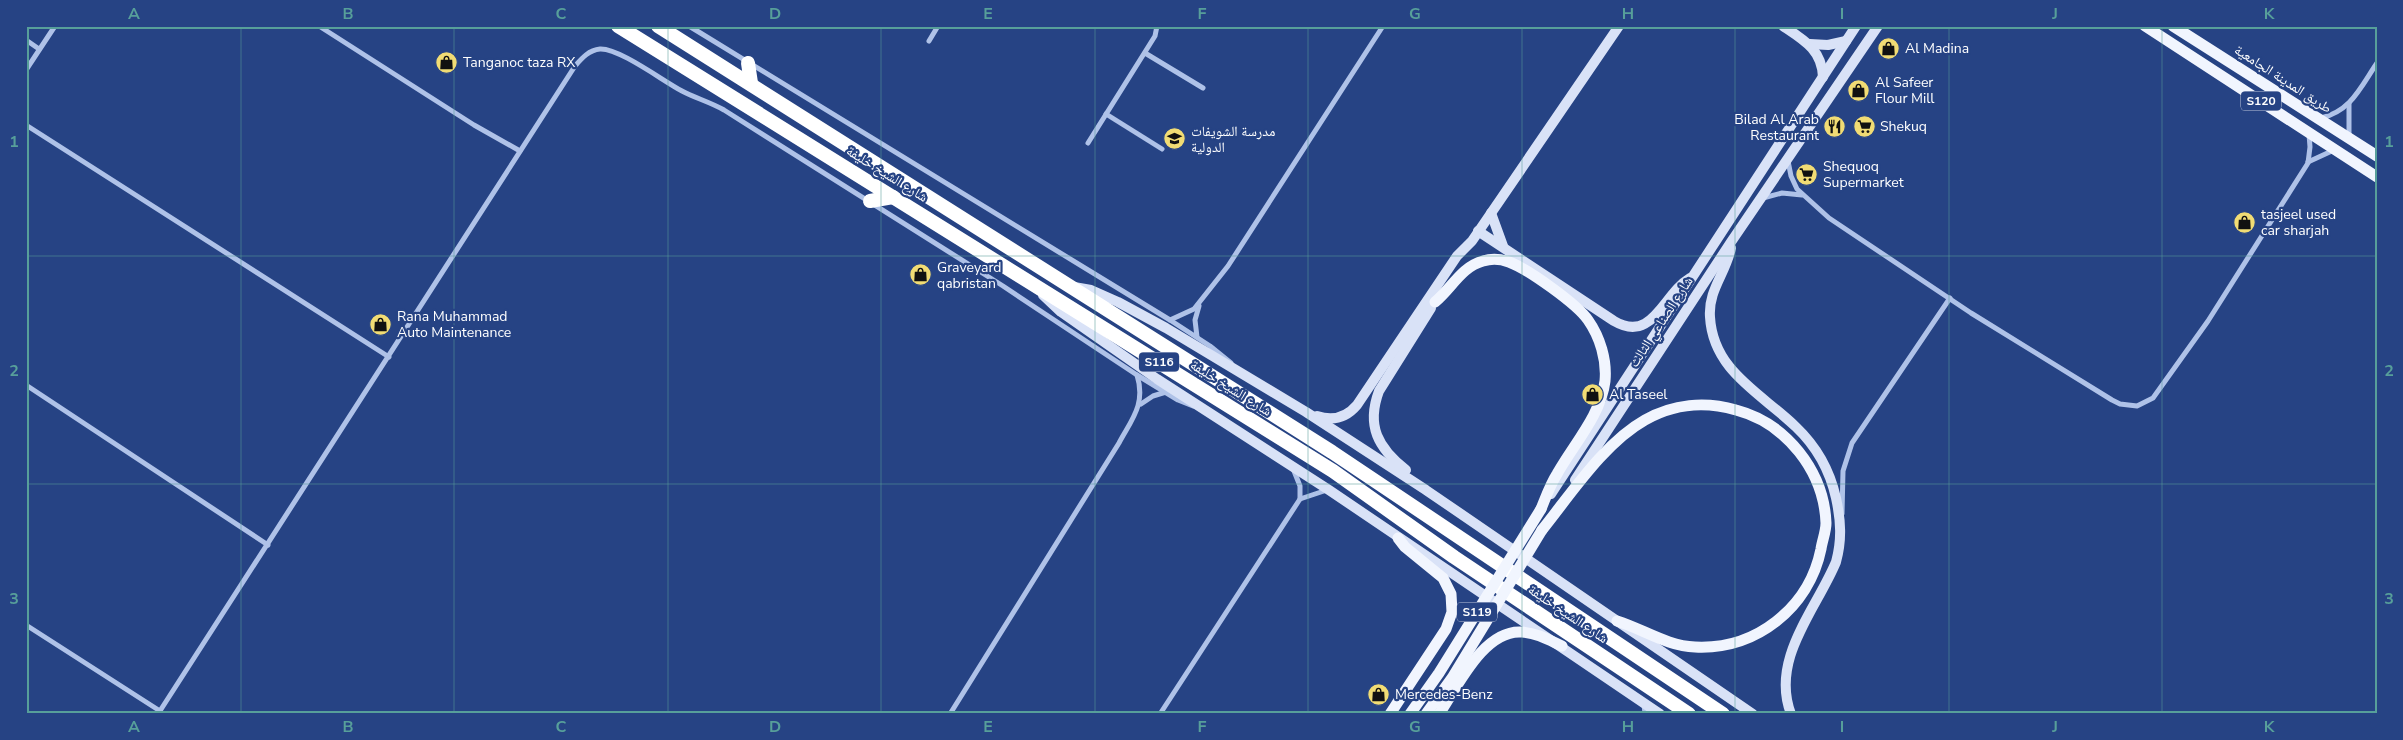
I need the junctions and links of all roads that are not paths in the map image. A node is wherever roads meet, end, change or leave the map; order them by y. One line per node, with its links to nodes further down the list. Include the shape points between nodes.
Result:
1 (55, 26): 19 (street)
2 (320, 26): 38 (street)
3 (618, 26): 44 (highway, شارع الشيخ خليفة / S116)
4 (658, 26): 25 (highway, شارع الشيخ خليفة / S116)
5 (689, 26): 21 (street)
6 (938, 26): 16 (street)
7 (1157, 26): 20 (street)
8 (1383, 26): 57 (street, via 1260,218)
9 (1618, 26): 47 (main road)
10 (1783, 26): 18 (main road)
11 (1856, 26): 17 (main road, شارع الصناعي الثالث)
12 (1878, 26): 40 (main road, شارع الصناعي الثالث / S119)
13 (2145, 26): 27 (main road, S120)
14 (2173, 26): 29 (main road, طريق المدينة الجامعية / S120)
15 (26, 40): 19 (street)
16 (929, 41)
17 (1846, 41): 18 (main road); 24 (main road, شارع الصناعي الثالث)
18 (1810, 44): 24 (main road, via 1820,59)
19 (39, 49): 23 (street)
20 (1145, 53): 26 (street); 30 (street)
21 (748, 63): 25 (highway); 58 (street)
22 (2377, 63): 28 (street)
23 (26, 70)
24 (1823, 77): 52 (main road, شارع الصناعي الثالث)
25 (751, 83): 54 (highway, شارع الشيخ خليفة / S116)
26 (1203, 88)
27 (2246, 90): 29 (main road, via 2255,85); 33 (main road, S120)
28 (2349, 104): 31 (street, via 2335,115); 34 (street)
29 (2306, 113): 31 (main road, طريق المدينة الجامعية / S120)
30 (1106, 114): 35 (street); 36 (street)
31 (2317, 120): 34 (main road, طريق المدينة الجامعية / S120)
32 (26, 125): 60 (street)
33 (2309, 132): 37 (main road, S120); 41 (street)
34 (2350, 140): 39 (main road, طريق المدينة الجامعية / S120)
35 (1088, 142)
36 (1162, 149)
37 (2336, 150): 41 (street); 42 (main road, S120)
38 (520, 151): 46 (street, via 583,56 599,49 616,52 683,91 724,110); 60 (street)
39 (2377, 156)
40 (1788, 161): 43 (street, via 1793,183); 45 (main road, شارع الصناعي الثالث / S119)
41 (2308, 162): 55 (street, via 2208,321 2153,398 2137,406 2120,404)
42 (2377, 177)
43 (1802, 196): 45 (street, via 1782,194); 55 (street, via 1829,218)
44 (893, 197): 46 (highway); 53 (highway, شارع الشيخ خليفة / S116)
45 (1762, 198): 50 (main road, شارع الصناعي الثالث / S119)
46 (870, 202): 61 (street)
47 (1491, 213): 48 (main road); 51 (main road)
48 (1478, 231): 49 (main road); 51 (main road)
49 (1472, 241): 56 (main road); 67 (main road, via 1457,256 1354,410 1333,418)
50 (1731, 242): 73 (main road, via 1729,256 1711,302 1714,341 1732,372 1796,427 1816,452 1831,480); 74 (main road, شارع الصناعي الثالث / S119)
51 (1503, 247): 52 (main road, via 1628,327 1649,322 1678,287)
52 (1695, 275): 68 (main road, شارع الصناعي الثالث)
53 (1036, 287): 66 (main road, via 1061,312); 89 (highway, شارع الشيخ خليفة / S116, via 1333,471 1454,557)
54 (1072, 287): 62 (main road, via 1091,290 1118,302); 90 (highway, شارع الشيخ خليفة / S116, via 1332,452)
55 (1950, 298): 73 (street, via 1852,443 1843,471)
56 (1435, 302): 68 (main road, via 1462,271 1493,259 1519,267 1579,309 1599,340 1605,368 1602,394); 71 (main road, via 1379,390 1373,415 1383,448)
57 (1200, 303): 58 (street, via 1186,314); 59 (street, via 1195,320)
58 (1170, 320): 59 (street)
59 (1197, 337): 62 (street)
60 (389, 357): 76 (street)
61 (1137, 375): 64 (street); 65 (street)
62 (1244, 376): 67 (main road)
63 (26, 385): 76 (street)
64 (1166, 392): 65 (street); 66 (street, via 1186,404)
65 (1141, 404): 82 (street)
66 (1199, 406): 69 (main road)
67 (1306, 412): 71 (main road)
68 (1584, 438): 85 (main road, S119, bridge, via 1556,475 1541,509)
69 (1292, 468): 70 (main road); 72 (street, via 1299,479)
70 (1329, 490): 72 (street); 75 (main road)
71 (1426, 490): 77 (main road)
72 (1300, 499): 83 (street)
73 (1841, 521): 92 (main road, via 1836,562 1796,640 1787,666 1786,695)
74 (1542, 530): 77 (main road, via 1610,448 1644,420 1674,408 1706,404 1743,412 1776,429 1790,441 1804,459 1820,490 1826,526 1819,556 1805,591 1780,619 1747,638 1721,645 1693,647 1675,644); 86 (main road, شارع الصناعي الثالث / S119, bridge, via 1452,678)
75 (1398, 538): 79 (main road); 84 (main road, via 1443,578 1451,594 1452,612 1446,629)
76 (268, 545): 81 (street)
77 (1617, 621): 91 (main road)
78 (26, 625): 81 (street)
79 (1562, 646): 80 (main road); 87 (main road, via 1522,632 1496,638 1483,649)
80 (1644, 709): 88 (main road)
81 (159, 712)
82 (950, 714)
83 (1160, 714)
84 (1390, 714)
85 (1410, 714)
86 (1426, 714)
87 (1439, 714)
88 (1660, 714)
89 (1689, 714)
90 (1723, 714)
91 (1753, 714)
92 (1792, 714)

